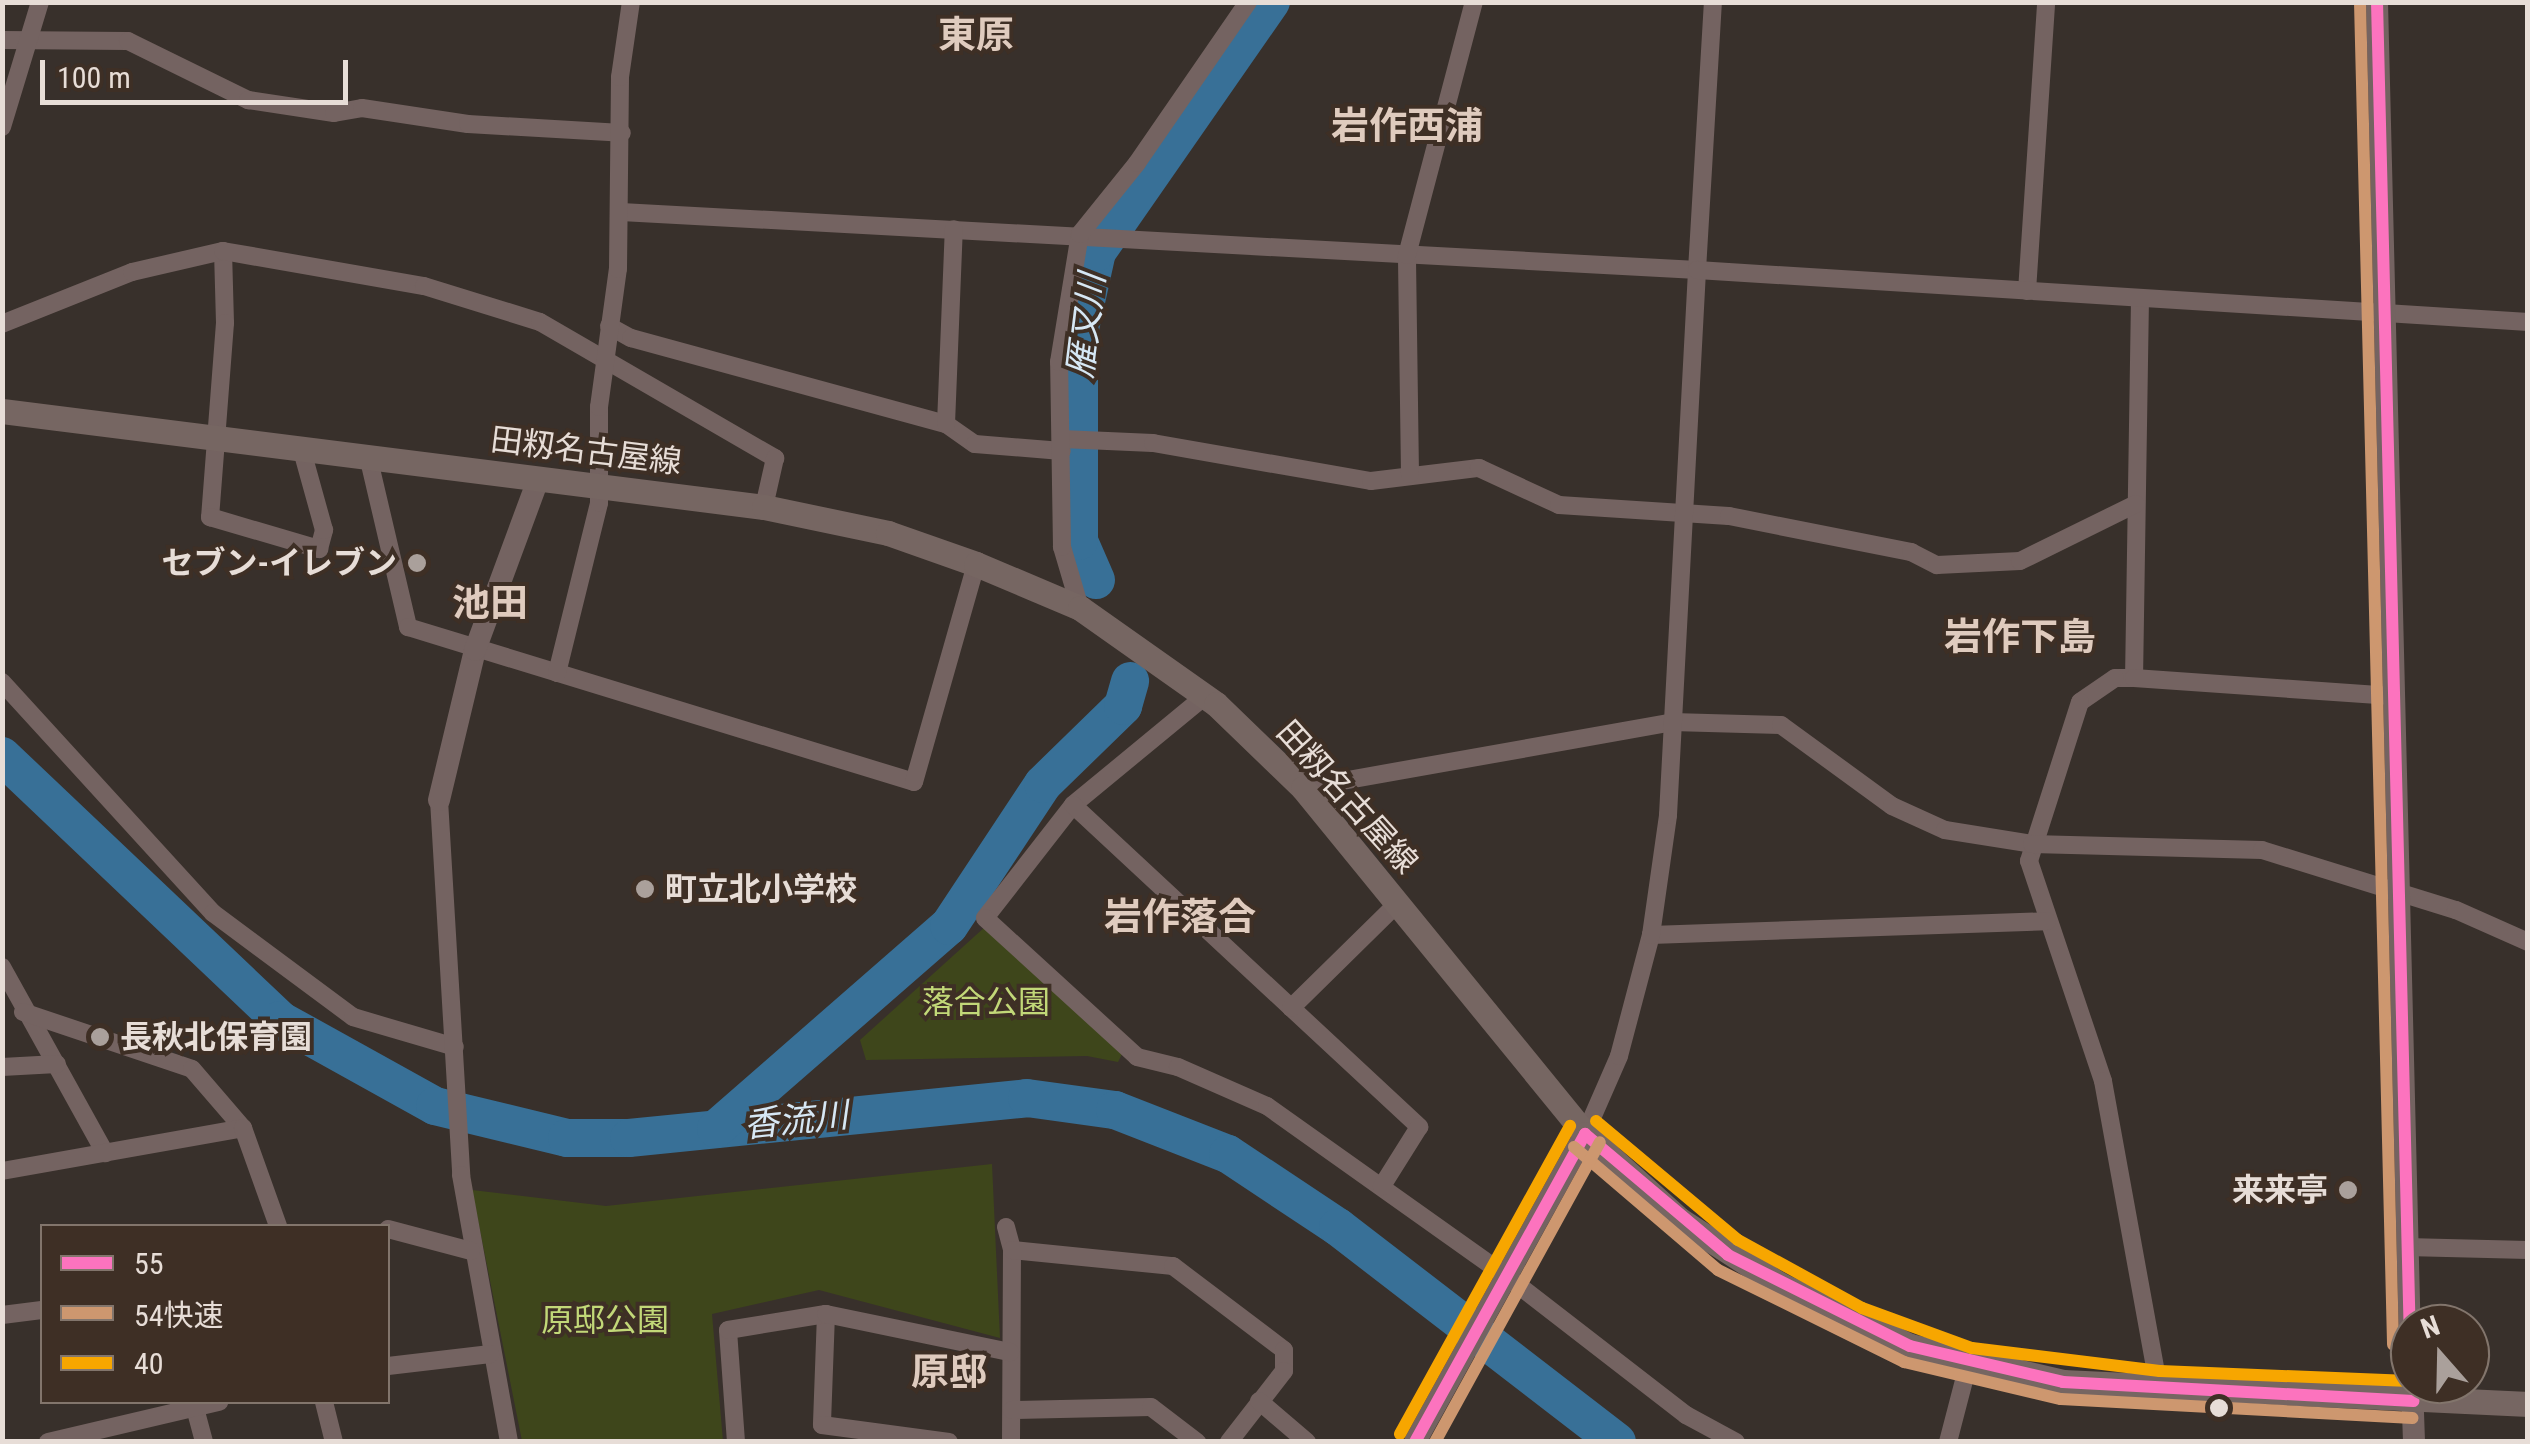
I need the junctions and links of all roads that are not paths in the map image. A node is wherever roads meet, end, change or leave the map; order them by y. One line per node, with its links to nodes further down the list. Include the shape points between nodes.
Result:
1 (40, 2): 9 (street)
2 (631, 2): 11 (street, via 620,77)
3 (1248, 2): 14 (street, via 1138,163)
4 (1474, 2): 16 (street)
5 (1712, 2): 17 (street)
6 (2046, 2): 18 (street)
7 (2376, 2): 20 (street)
8 (2, 40): 9 (street)
9 (27, 42): 10 (street); 11 (street, via 128,41 248,100 334,113 362,108 468,124)
10 (2, 127)
11 (622, 133): 12 (street)
12 (621, 212): 13 (street); 23 (street)
13 (954, 229): 14 (street); 26 (street)
14 (1080, 234): 16 (street); 28 (street, via 1062,324)
15 (223, 251): 22 (street, via 132,272); 24 (street, via 424,286 540,322); 27 (street, via 225,323)
16 (1406, 254): 17 (street); 31 (street)
17 (1697, 270): 18 (street); 36 (street)
18 (2027, 291): 19 (street)
19 (2140, 298): 20 (street); 34 (street)
20 (2386, 314): 21 (street); 44 (street)
21 (2528, 322)
22 (2, 324)
23 (609, 326): 24 (street); 26 (street, via 648,343)
24 (605, 361): 33 (street); 35 (street, via 776,458)
25 (2, 411): 27 (main road, 田籾名古屋線)
26 (946, 424): 28 (street, via 975,444)
27 (213, 436): 29 (main road, 田籾名古屋線); 29 (street, via 210,517 319,549 324,530)
28 (1063, 443): 31 (street, via 1153,443 1371,481); 38 (street, via 1062,547)
29 (301, 447): 30 (main road, 田籾名古屋線)
30 (368, 456): 32 (main road, 田籾名古屋線); 39 (street, via 408,626)
31 (1410, 474): 36 (street, via 1479,468 1560,505)
32 (538, 480): 33 (main road, 田籾名古屋線); 39 (street)
33 (596, 483): 35 (main road, 田籾名古屋線); 40 (street, via 598,503)
34 (2136, 504): 36 (street, via 2020,561 1938,565 1911,552); 41 (street)
35 (764, 507): 37 (main road, 田籾名古屋線, via 888,533)
36 (1686, 512): 45 (street)
37 (976, 564): 38 (main road, 田籾名古屋線); 40 (street, via 914,782)
38 (1080, 608): 43 (main road, 田籾名古屋線)
39 (475, 650): 40 (street); 47 (street)
40 (556, 672)
41 (2134, 678): 44 (street); 49 (street, via 2114,678 2080,702)
42 (2, 682): 58 (street, via 213,913 352,1018)
43 (1205, 696): 46 (main road, 田籾名古屋線); 48 (street)
44 (2392, 696): 50 (street)
45 (1672, 722): 46 (street); 49 (street, via 1781,725 1919,820 1988,841); 53 (street, via 1668,815)
46 (1303, 788): 51 (main road, 田籾名古屋線)
47 (439, 800): 58 (street)
48 (1073, 805): 56 (street); 65 (street, via 985,918 1137,1057 1192,1072 1267,1106)
49 (2032, 844): 50 (street, via 2262,850); 52 (street, via 2029,860)
50 (2399, 895): 54 (street); 69 (street)
51 (1398, 903): 56 (street); 62 (main road, 田籾名古屋線)
52 (2047, 921): 53 (street); 82 (street, via 2104,1082)
53 (1651, 936): 62 (street, via 1619,1056)
54 (2528, 942)
55 (2, 968): 57 (street)
56 (1291, 1008): 65 (street, via 1419,1127)
57 (23, 1012): 59 (street); 61 (street, via 192,1069)
58 (455, 1047): 70 (street)
59 (58, 1064): 60 (street); 63 (street)
60 (2, 1067)
61 (243, 1128): 63 (street); 66 (street)
62 (1585, 1134): 73 (street); 80 (main road, 田籾名古屋線, via 1728,1255 1855,1324)
63 (104, 1152): 64 (street)
64 (2, 1172)
65 (1382, 1186): 73 (street)
66 (277, 1224)
67 (1006, 1226): 71 (street)
68 (390, 1230): 70 (street)
69 (2406, 1247): 72 (street); 74 (street)
70 (471, 1250): 79 (street)
71 (1012, 1250): 78 (street); 85 (street, via 1174,1266 1284,1350 1284,1371)
72 (2528, 1250)
73 (1502, 1282): 102 (street); 103 (street, via 1686,1415)
74 (2408, 1304)
75 (40, 1310): 77 (street)
76 (826, 1314): 78 (street); 96 (street, via 728,1330); 97 (street, via 822,1425)
77 (2, 1315)
78 (1010, 1352): 91 (street)
79 (490, 1354): 81 (street); 95 (street)
80 (1968, 1365): 82 (main road, 田籾名古屋線); 104 (street)
81 (390, 1366)
82 (2159, 1388): 83 (main road, 田籾名古屋線)
83 (2390, 1393)
84 (2490, 1400): 89 (main road, 田籾名古屋線)
85 (1259, 1401): 100 (street); 101 (street)
86 (210, 1404): 90 (street)
87 (324, 1404): 94 (street)
88 (2412, 1404): 105 (street)
89 (2528, 1404)
90 (195, 1408): 92 (street); 93 (street)
91 (1012, 1410): 98 (street); 99 (street, via 1152,1407)
92 (48, 1442)
93 (204, 1442)
94 (334, 1442)
95 (509, 1442)
96 (736, 1442)
97 (949, 1442)
98 (1011, 1442)
99 (1197, 1442)
100 (1229, 1442)
101 (1307, 1442)
102 (1415, 1442)
103 (1736, 1442)
104 (1948, 1442)
105 (2414, 1442)

